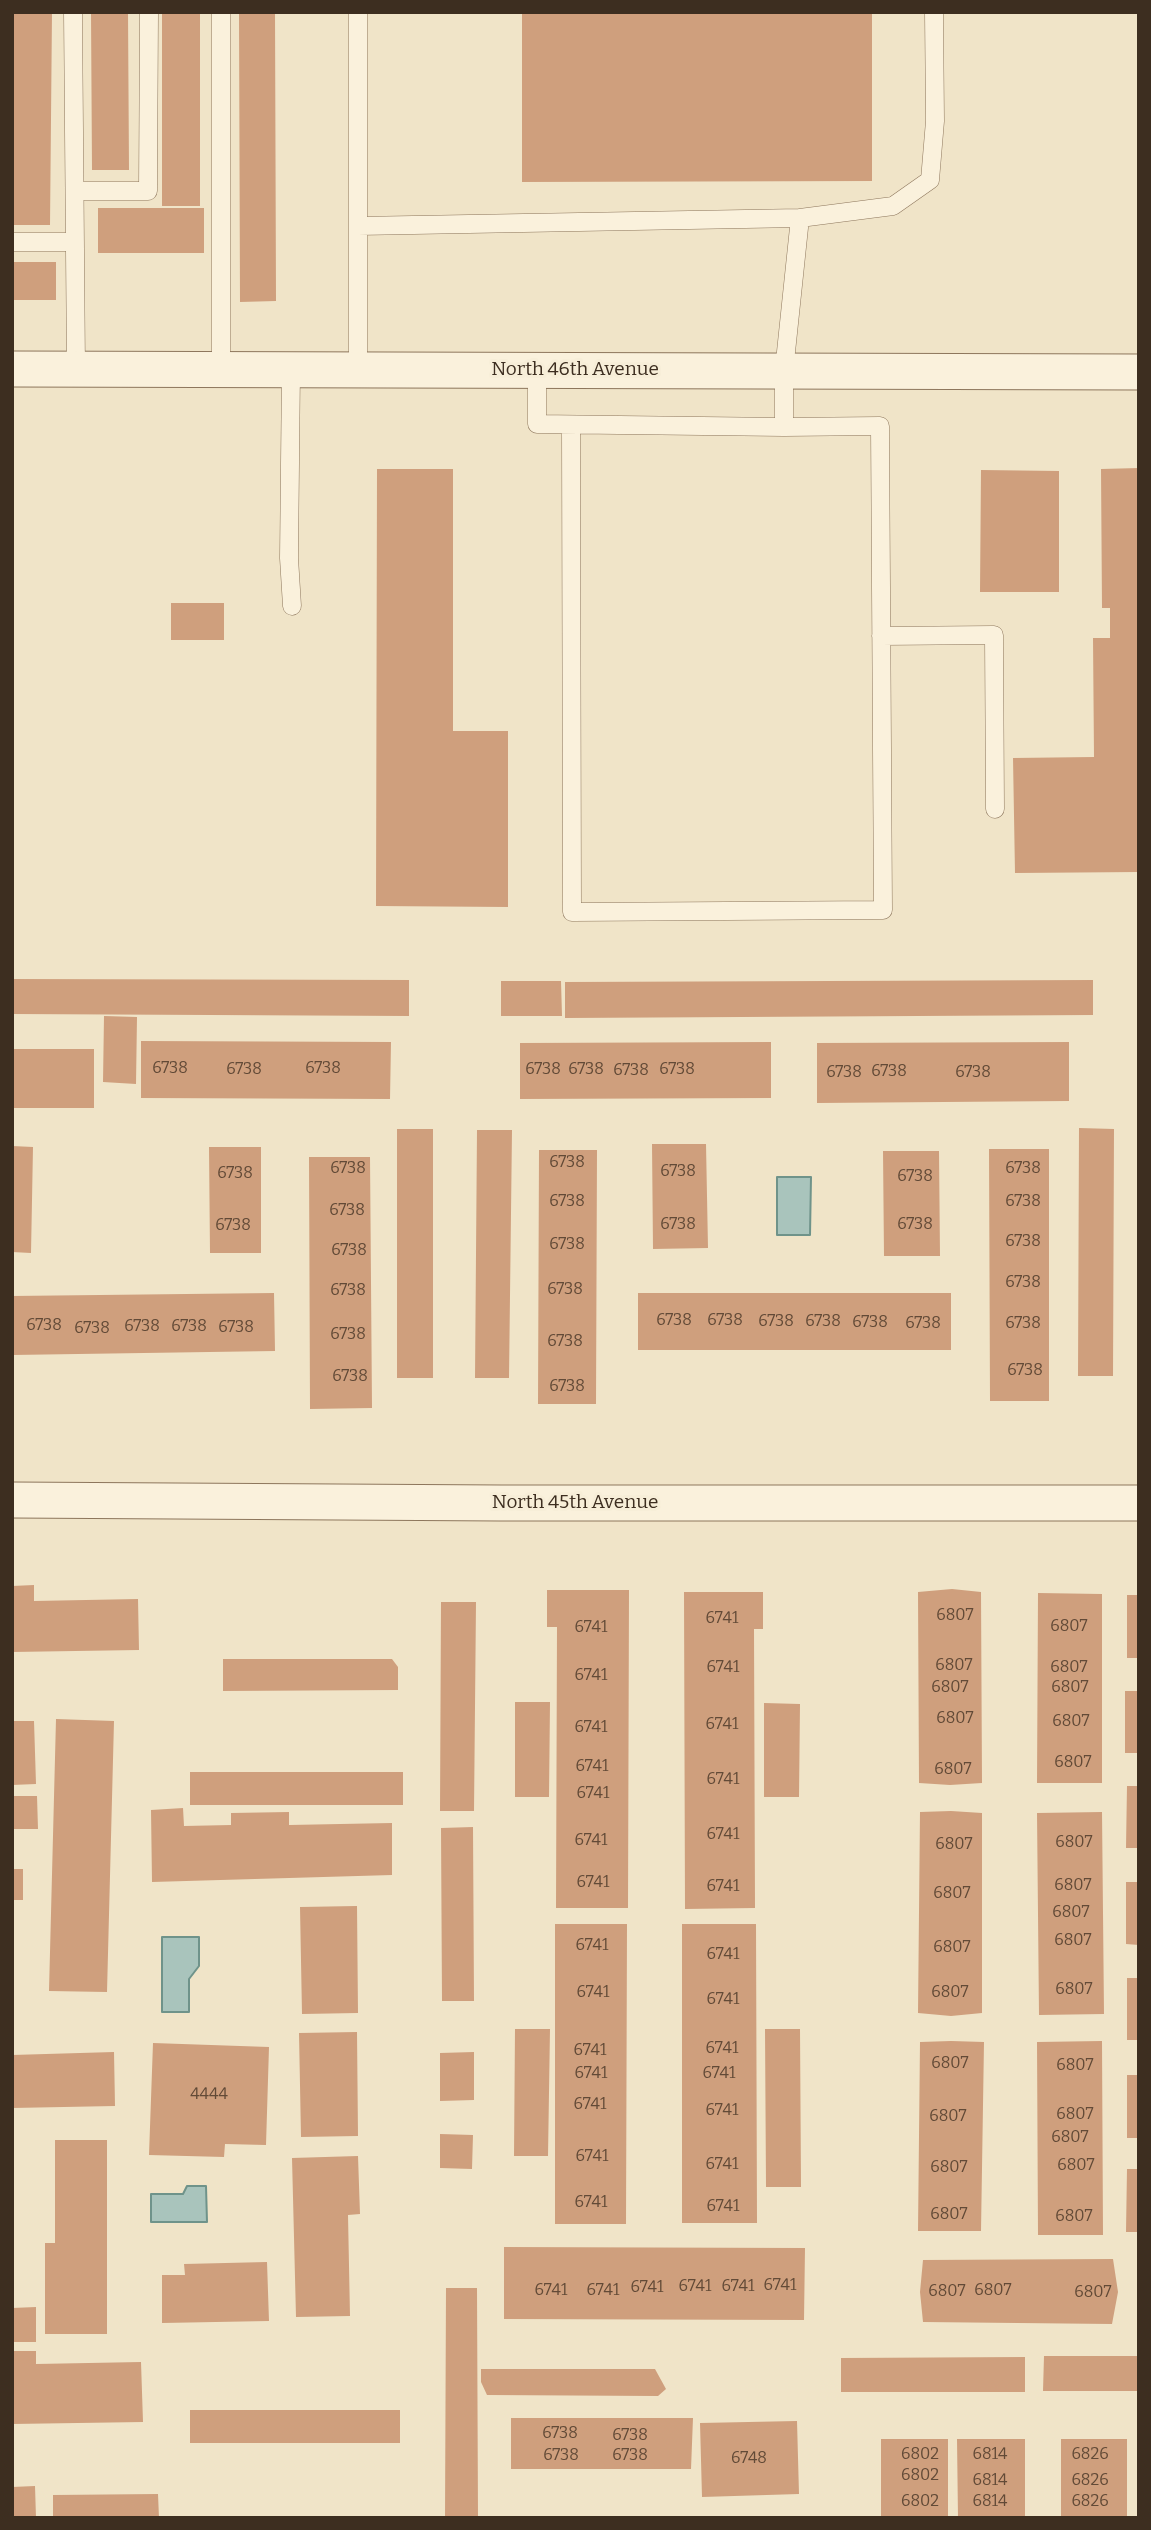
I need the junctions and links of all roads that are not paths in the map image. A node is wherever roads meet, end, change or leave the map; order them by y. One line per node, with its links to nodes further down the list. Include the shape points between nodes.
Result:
1 (73, 12): 6 (lane)
2 (149, 12): 6 (lane, via 148,191)
3 (221, 12): 13 (lane)
4 (358, 12): 8 (lane)
5 (933, 12): 7 (lane, via 935,121 930,180 893,206)
6 (75, 191): 10 (lane)
7 (800, 218): 8 (lane); 17 (lane)
8 (358, 226): 15 (lane)
9 (12, 242): 10 (lane)
10 (75, 242): 12 (lane)
11 (12, 369): 12 (street, North 46th Avenue)
12 (76, 369): 13 (street, North 46th Avenue)
13 (221, 369): 14 (street, North 46th Avenue)
14 (290, 369): 15 (street, North 46th Avenue); 21 (lane)
15 (358, 370): 16 (street, North 46th Avenue)
16 (537, 370): 17 (street, North 46th Avenue); 19 (lane, via 537,424)
17 (784, 371): 18 (street, North 46th Avenue); 20 (lane)
18 (1139, 372)
19 (570, 425): 20 (lane); 22 (lane, via 572,912 883,910)
20 (784, 427): 22 (lane, via 880,426)
21 (292, 606)
22 (881, 636): 23 (lane, via 994,635)
23 (995, 809)
24 (12, 1500): 25 (street, North 45th Avenue)
25 (1139, 1503)

